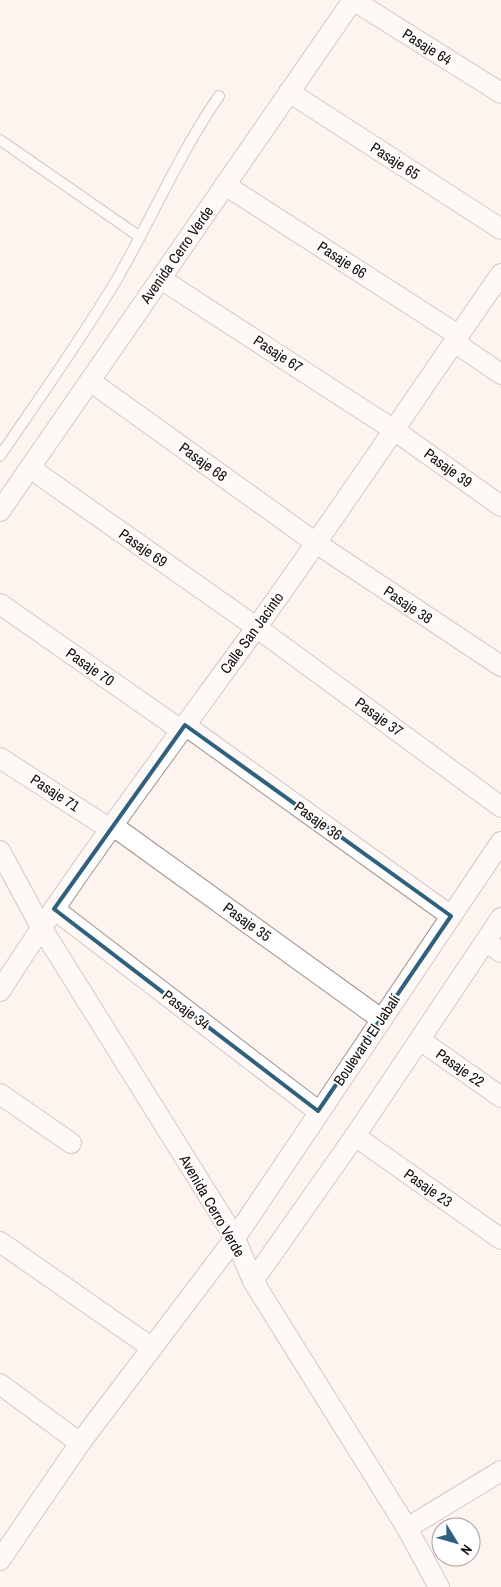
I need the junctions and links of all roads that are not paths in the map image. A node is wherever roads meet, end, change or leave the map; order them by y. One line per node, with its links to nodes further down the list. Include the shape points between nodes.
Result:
1 (353, 0): 2 (street, Avenida Cerro Verde); 3 (street, Pasaje 64)
2 (290, 92): 6 (street, Avenida Cerro Verde); 7 (street, Pasaje 65)
3 (501, 93)
4 (219, 96): 8 (lane, via 196,129)
5 (0, 140): 8 (lane)
6 (225, 185): 10 (street, Avenida Cerro Verde); 11 (street, Pasaje 66)
7 (501, 229)
8 (140, 237): 15 (lane, via 92,321)
9 (501, 274): 11 (street, Calle San Jacinto)
10 (160, 279): 13 (street, Avenida Cerro Verde); 14 (street, Pasaje 67)
11 (456, 338): 12 (street, Pasaje 66); 14 (street, Calle San Jacinto)
12 (501, 374)
13 (90, 381): 16 (street, Avenida Cerro Verde); 19 (street, Pasaje 68)
14 (394, 430): 17 (street, Pasaje 39); 19 (street, Calle San Jacinto)
15 (0, 456)
16 (30, 468): 18 (street, Avenida Cerro Verde); 21 (street, Pasaje 69)
17 (501, 506)
18 (0, 511)
19 (316, 543): 21 (street, Calle San Jacinto); 22 (street, Pasaje 38)
20 (0, 604): 23 (street, Pasaje 70)
21 (256, 628): 23 (street, Calle San Jacinto); 25 (street, Pasaje 37)
22 (501, 666)
23 (183, 728): 26 (street, Calle San Jacinto); 30 (street, Pasaje 36)
24 (0, 758): 26 (street, Pasaje 71)
25 (501, 807)
26 (111, 827): 29 (street, Calle San Jacinto); 35 (street, Pasaje 35)
27 (501, 842): 30 (street, Boulevard El Jabalí)
28 (0, 851): 32 (street, Avenida Cerro Verde)
29 (54, 909): 32 (street, Calle San Jacinto); 39 (street, Pasaje 34)
30 (451, 916): 35 (street, Boulevard El Jabalí)
31 (501, 918): 33 (street)
32 (41, 927): 34 (street, Calle San Jacinto); 42 (street, Avenida Cerro Verde)
33 (493, 947): 36 (street)
34 (0, 991)
35 (382, 1019): 39 (street, Boulevard El Jabalí)
36 (420, 1040): 38 (street, Pasaje 22); 40 (street)
37 (0, 1094): 41 (street)
38 (501, 1096)
39 (318, 1111): 42 (street, Boulevard El Jabalí)
40 (355, 1136): 43 (street, Pasaje 23); 45 (street)
41 (71, 1143)
42 (235, 1238): 45 (street, Avenida Cerro Verde); 46 (street, Boulevard El Jabalí)
43 (501, 1239)
44 (0, 1242): 46 (street)
45 (253, 1281): 50 (street, Avenida Cerro Verde)
46 (152, 1348): 48 (street, Boulevard El Jabalí)
47 (0, 1384): 48 (street)
48 (80, 1443): 51 (street, Boulevard El Jabalí)
49 (501, 1471): 50 (street)
50 (407, 1528): 53 (street, Avenida Cerro Verde)
51 (7, 1535): 52 (street, Boulevard El Jabalí)
52 (0, 1560)
53 (439, 1587)

